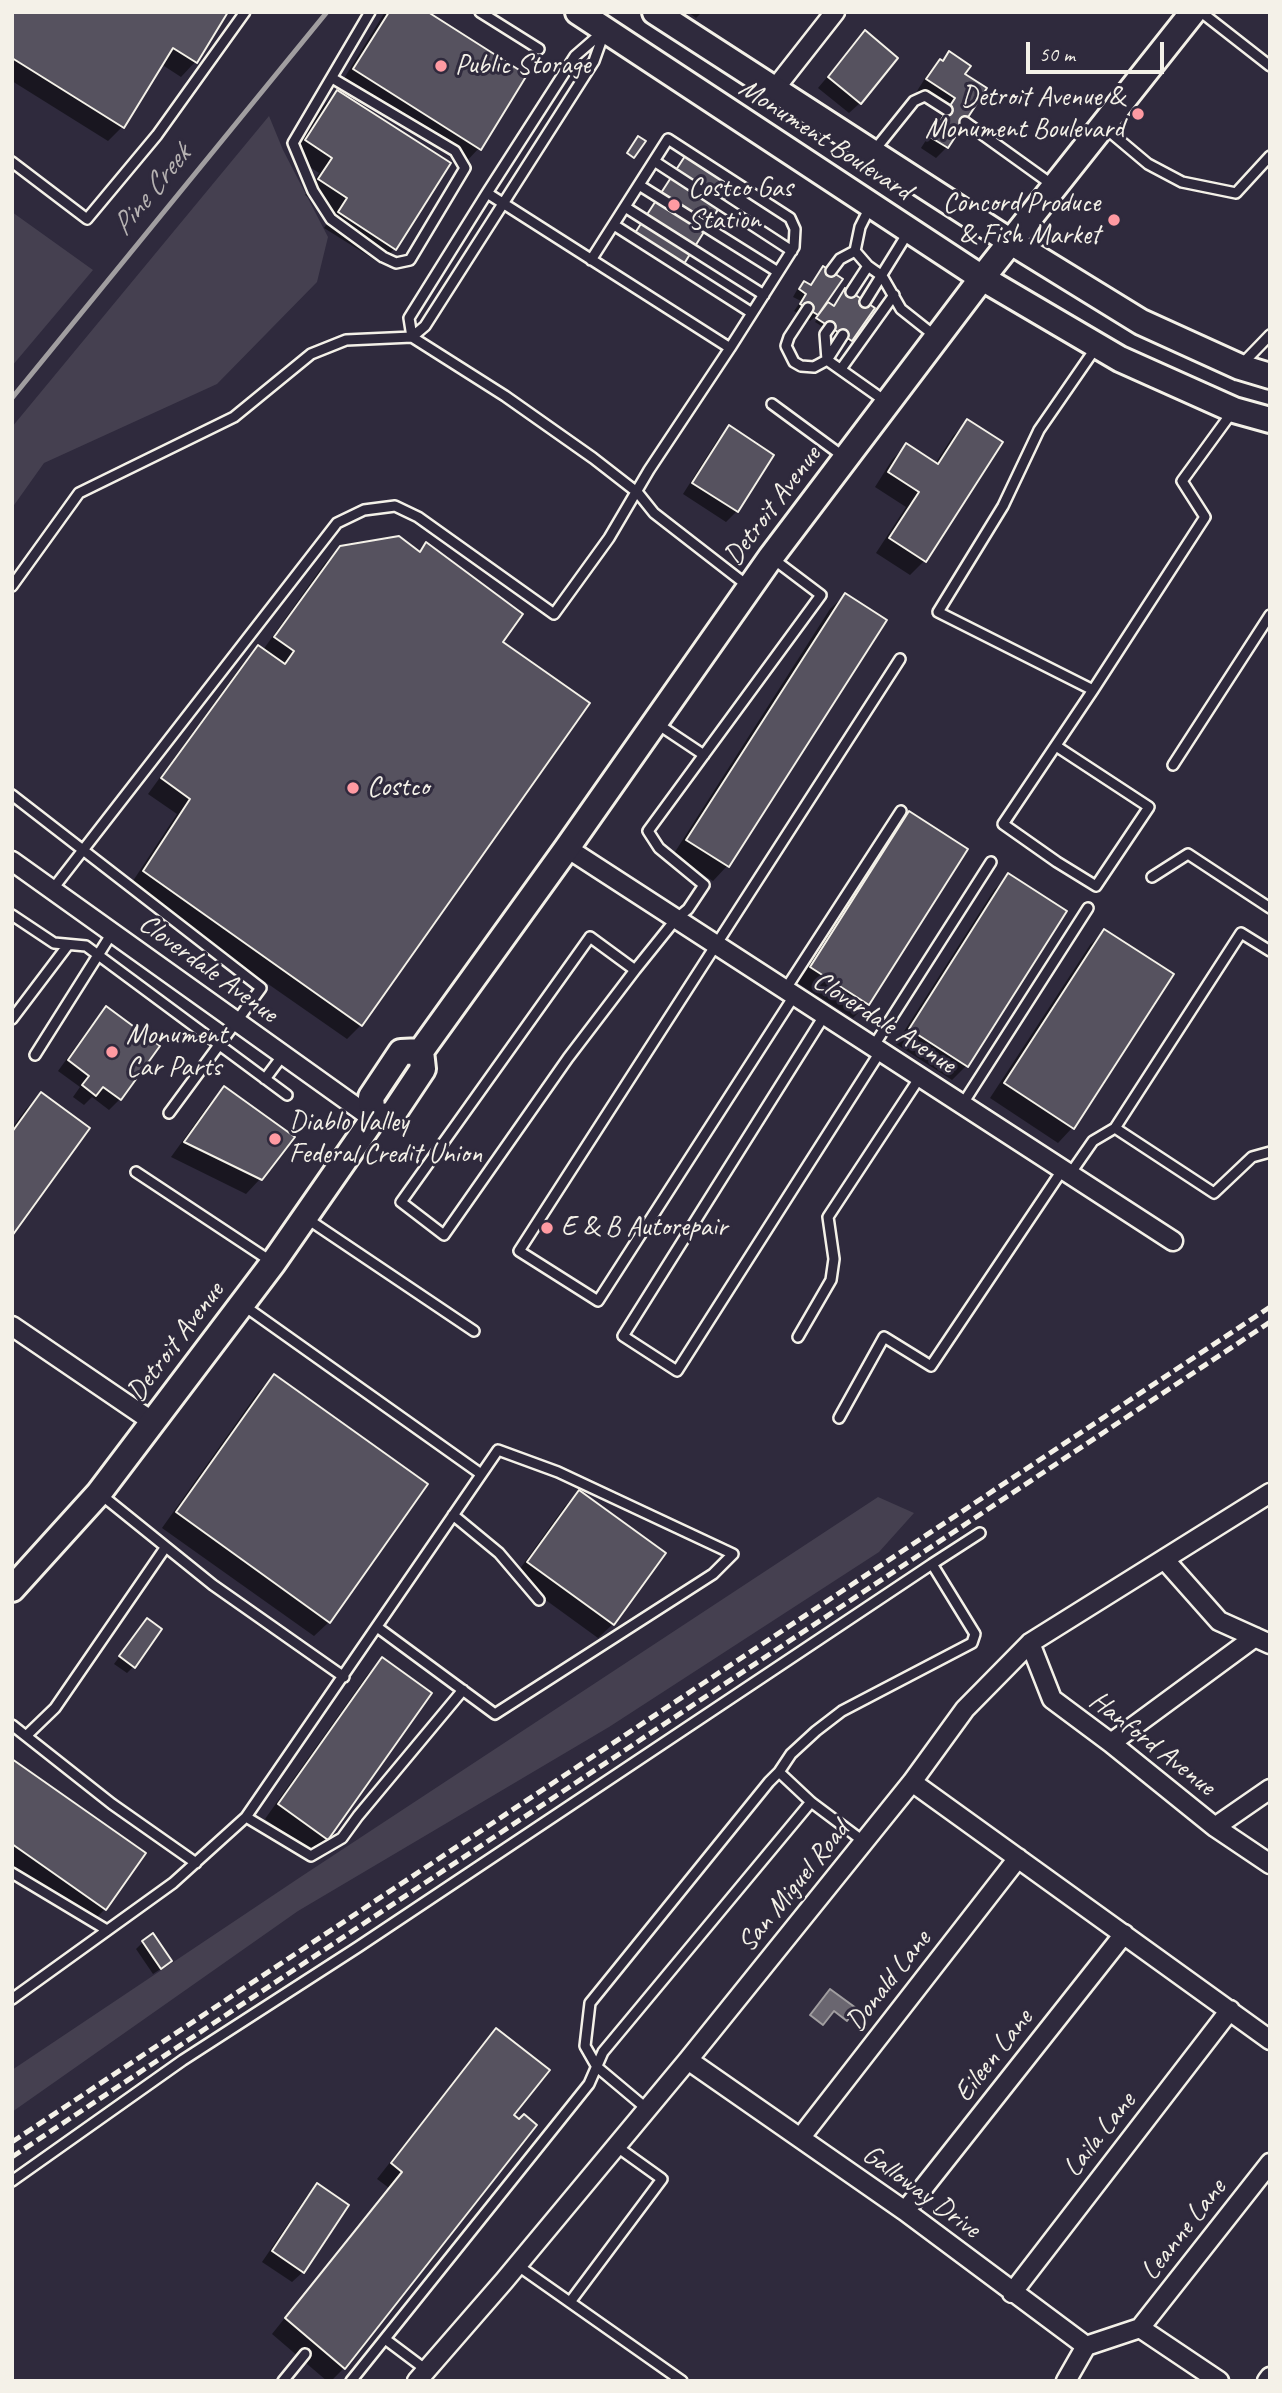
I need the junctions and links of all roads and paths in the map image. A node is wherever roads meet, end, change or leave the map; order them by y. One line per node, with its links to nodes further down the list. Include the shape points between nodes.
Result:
1 (245, 12): 21 (lane, via 158,135 87,219)
2 (370, 12): 13 (lane)
3 (480, 12): 9 (lane)
4 (578, 12): 10 (street, Monument Boulevard)
5 (654, 12): 14 (street, Monument Boulevard)
6 (835, 12): 14 (street)
7 (1193, 12): 17 (street, Detroit Avenue)
8 (1201, 12): 12 (lane)
9 (496, 17): 11 (lane)
10 (605, 30): 24 (lane, via 575,56); 25 (lane, via 594,61); 26 (street, Monument Boulevard)
11 (540, 49)
12 (1270, 66)
13 (332, 78): 13 (lane, via 455,151 465,168 410,260 396,263 383,257 331,219 313,191 293,143)
14 (773, 91): 18 (street, Monument Boulevard)
15 (947, 110): 18 (lane, via 925,96 914,101)
16 (965, 122): 23 (lane)
17 (1103, 126): 19 (lane, via 1148,164 1182,182 1236,193); 23 (street, Detroit Avenue)
18 (872, 154): 30 (street, Monument Boulevard)
19 (1270, 156)
20 (654, 160): 22 (lane); 31 (lane); 31 (lane, via 668,139 790,218 796,239)
21 (12, 162)
22 (639, 184): 27 (lane); 36 (lane)
23 (1055, 187): 30 (street, Detroit Avenue)
24 (487, 193): 25 (lane); 48 (lane, via 409,318)
25 (502, 205): 33 (lane); 48 (lane, via 425,326)
26 (870, 206): 29 (street, Monument Boulevard); 32 (lane)
27 (625, 207): 28 (lane); 40 (lane)
28 (614, 225): 33 (lane); 44 (lane)
29 (909, 229): 37 (lane); 38 (street, Monument Boulevard)
30 (1010, 243): 38 (street, Detroit Avenue); 53 (street, Monument Boulevard, via 1141,322)
31 (792, 251): 36 (lane)
32 (855, 251): 34 (lane); 35 (lane)
33 (591, 260): 51 (lane)
34 (868, 266): 37 (lane); 39 (lane)
35 (831, 271)
36 (778, 272): 40 (lane)
37 (882, 276): 41 (lane); 42 (lane)
38 (982, 278): 49 (street, Detroit Avenue); 50 (street, Monument Boulevard)
39 (851, 292)
40 (764, 295): 44 (lane)
41 (894, 295): 49 (lane, via 901,309); 54 (lane)
42 (865, 302)
43 (808, 308): 52 (lane, via 789,337 789,355 801,366 814,367)
44 (752, 313): 51 (lane)
45 (830, 327): 52 (lane, via 825,334)
46 (843, 335): 52 (lane)
47 (1270, 335): 53 (lane)
48 (412, 337): 61 (lane, via 516,403); 63 (lane, via 346,340 311,354 234,418 79,492)
49 (937, 337): 56 (street, Detroit Avenue)
50 (1097, 346): 58 (street, Monument Boulevard); 67 (lane, via 1039,430 1003,506 938,612)
51 (730, 348): 61 (lane)
52 (827, 359): 54 (lane)
53 (1240, 367): 55 (street, Monument Boulevard)
54 (841, 369): 56 (lane)
55 (1270, 376)
56 (887, 402): 60 (street, Detroit Avenue)
57 (772, 404): 60 (lane)
58 (1234, 410): 59 (street, Monument Boulevard); 67 (lane, via 1182,481 1205,517)
59 (1265, 424)
60 (845, 458): 62 (street, Detroit Avenue)
61 (638, 493): 64 (lane, via 654,513); 75 (lane, via 554,614 418,517 395,506 364,510 337,523)
62 (771, 557): 64 (street, Detroit Avenue); 70 (lane, via 821,596)
63 (12, 586)
64 (750, 587): 68 (street, Detroit Avenue)
65 (1270, 615): 71 (lane)
66 (900, 659): 86 (lane)
67 (1093, 690): 69 (lane)
68 (654, 722): 70 (lane); 74 (street, Detroit Avenue)
69 (1056, 746): 69 (lane, via 1149,807 1096,886 1003,824)
70 (704, 755): 83 (lane, via 648,831 659,848 705,885)
71 (1173, 765)
72 (12, 795): 75 (lane)
73 (901, 811): 90 (lane)
74 (567, 848): 83 (street, Cloverdale Avenue); 103 (street, Detroit Avenue, via 421,1051 401,1052 371,1097)
75 (84, 849): 79 (lane); 93 (lane, via 261,988)
76 (12, 862): 79 (street, Cloverdale Avenue)
77 (991, 862): 95 (lane)
78 (1153, 877): 81 (lane, via 1188,854)
79 (52, 891): 84 (street, Cloverdale Avenue)
80 (1088, 908): 101 (lane)
81 (1270, 908)
82 (12, 915): 85 (lane, via 54,943)
83 (676, 919): 86 (street, Cloverdale Avenue); 89 (lane)
84 (112, 933): 88 (lane); 93 (street, Cloverdale Avenue)
85 (68, 944): 88 (lane, via 86,946); 92 (lane)
86 (716, 945): 90 (street, Cloverdale Avenue); 90 (lane, via 519,1251 598,1300)
87 (1270, 951): 104 (lane, via 1241,933)
88 (98, 955): 94 (lane); 96 (lane)
89 (635, 970): 89 (lane, via 444,1235 401,1202 590,937)
90 (790, 993): 91 (street, Cloverdale Avenue)
91 (824, 1016): 95 (street, Cloverdale Avenue); 95 (lane, via 623,1336 677,1371)
92 (12, 1019)
93 (236, 1021): 94 (lane); 97 (street, Cloverdale Avenue)
94 (218, 1044): 99 (lane); 102 (lane)
95 (877, 1049): 98 (street, Cloverdale Avenue)
96 (34, 1055)
97 (283, 1055): 99 (lane); 103 (street, Cloverdale Avenue)
98 (919, 1077): 101 (street, Cloverdale Avenue); 114 (lane, via 828,1217 834,1259 831,1280)
99 (265, 1079): 100 (lane)
100 (287, 1095)
101 (962, 1105): 107 (street, Cloverdale Avenue)
102 (169, 1112)
103 (373, 1119): 108 (street, Detroit Avenue)
104 (1115, 1128): 105 (lane, via 1214,1193 1252,1157); 107 (lane, via 1093,1141)
105 (1270, 1153)
106 (136, 1172): 110 (lane)
107 (1067, 1172): 109 (street, Cloverdale Avenue); 115 (lane, via 931,1366 884,1337)
108 (305, 1217): 110 (street, Detroit Avenue); 113 (lane)
109 (1173, 1241)
110 (273, 1263): 111 (street, Detroit Avenue)
111 (242, 1304): 116 (street, Detroit Avenue); 117 (lane)
112 (12, 1326): 116 (street)
113 (474, 1331)
114 (798, 1337)
115 (839, 1418)
116 (153, 1422): 118 (street, Detroit Avenue)
117 (481, 1475): 120 (lane); 131 (lane, via 498,1450 558,1472 733,1554 713,1574 495,1714)
118 (99, 1493): 122 (lane); 125 (street, Detroit Avenue)
119 (1270, 1493): 123 (street, San Miguel Road)
120 (453, 1515): 126 (lane, via 499,1553); 127 (lane)
121 (980, 1533): 124 (lane)
122 (165, 1548): 130 (lane); 133 (lane, via 55,1708)
123 (1164, 1559): 128 (street, via 1220,1621); 129 (street, San Miguel Road)
124 (932, 1564): 135 (lane, via 975,1634 972,1643 842,1711 791,1754); 157 (lane, via 183,2060)
125 (12, 1589)
126 (539, 1600)
127 (377, 1627): 130 (lane); 131 (lane)
128 (1262, 1640): 134 (street)
129 (1030, 1643): 134 (street, Hanford Avenue, via 1052,1699); 136 (street, San Miguel Road, via 965,1709)
130 (344, 1677): 139 (lane)
131 (463, 1690): 139 (lane, via 342,1838 310,1856)
132 (12, 1725): 133 (lane)
133 (26, 1736): 143 (lane)
134 (1111, 1743): 140 (street, Hanford Avenue)
135 (779, 1772): 138 (lane); 152 (lane, via 590,2003 585,2046)
136 (912, 1782): 141 (street, San Miguel Road); 142 (street)
137 (1270, 1789): 140 (street)
138 (811, 1802): 141 (lane); 152 (lane, via 603,2052)
139 (246, 1817): 143 (lane)
140 (1215, 1827): 144 (street, Hanford Avenue)
141 (863, 1841): 151 (street, San Miguel Road)
142 (1018, 1858): 147 (street); 154 (street, Donald Lane)
143 (196, 1863): 146 (lane)
144 (1270, 1864)
145 (12, 1873): 146 (lane)
146 (107, 1930): 148 (lane)
147 (1124, 1934): 149 (street); 158 (street, Eileen Lane)
148 (12, 1999)
149 (1230, 2010): 150 (street); 160 (street, Laila Lane)
150 (1270, 2040)
151 (688, 2060): 153 (street, San Miguel Road); 154 (street, Galloway Drive)
152 (597, 2067): 153 (lane); 163 (lane, via 589,2084)
153 (647, 2109): 155 (street, San Miguel Road)
154 (801, 2137): 158 (street, Galloway Drive)
155 (617, 2146): 159 (street, San Miguel Road); 161 (lane, via 662,2179)
156 (1270, 2163): 162 (street, Leanne Lane)
157 (12, 2180)
158 (905, 2211): 160 (street, Galloway Drive)
159 (517, 2264): 161 (lane); 166 (street, San Miguel Road)
160 (1012, 2293): 164 (street, Galloway Drive)
161 (570, 2302): 169 (lane)
162 (1140, 2328): 164 (street); 171 (street)
163 (385, 2339): 166 (lane); 168 (lane)
164 (1087, 2346): 170 (street)
165 (305, 2354): 167 (lane)
166 (421, 2375)
167 (283, 2381)
168 (351, 2381)
169 (681, 2381)
170 (1066, 2381)
171 (1219, 2381)

